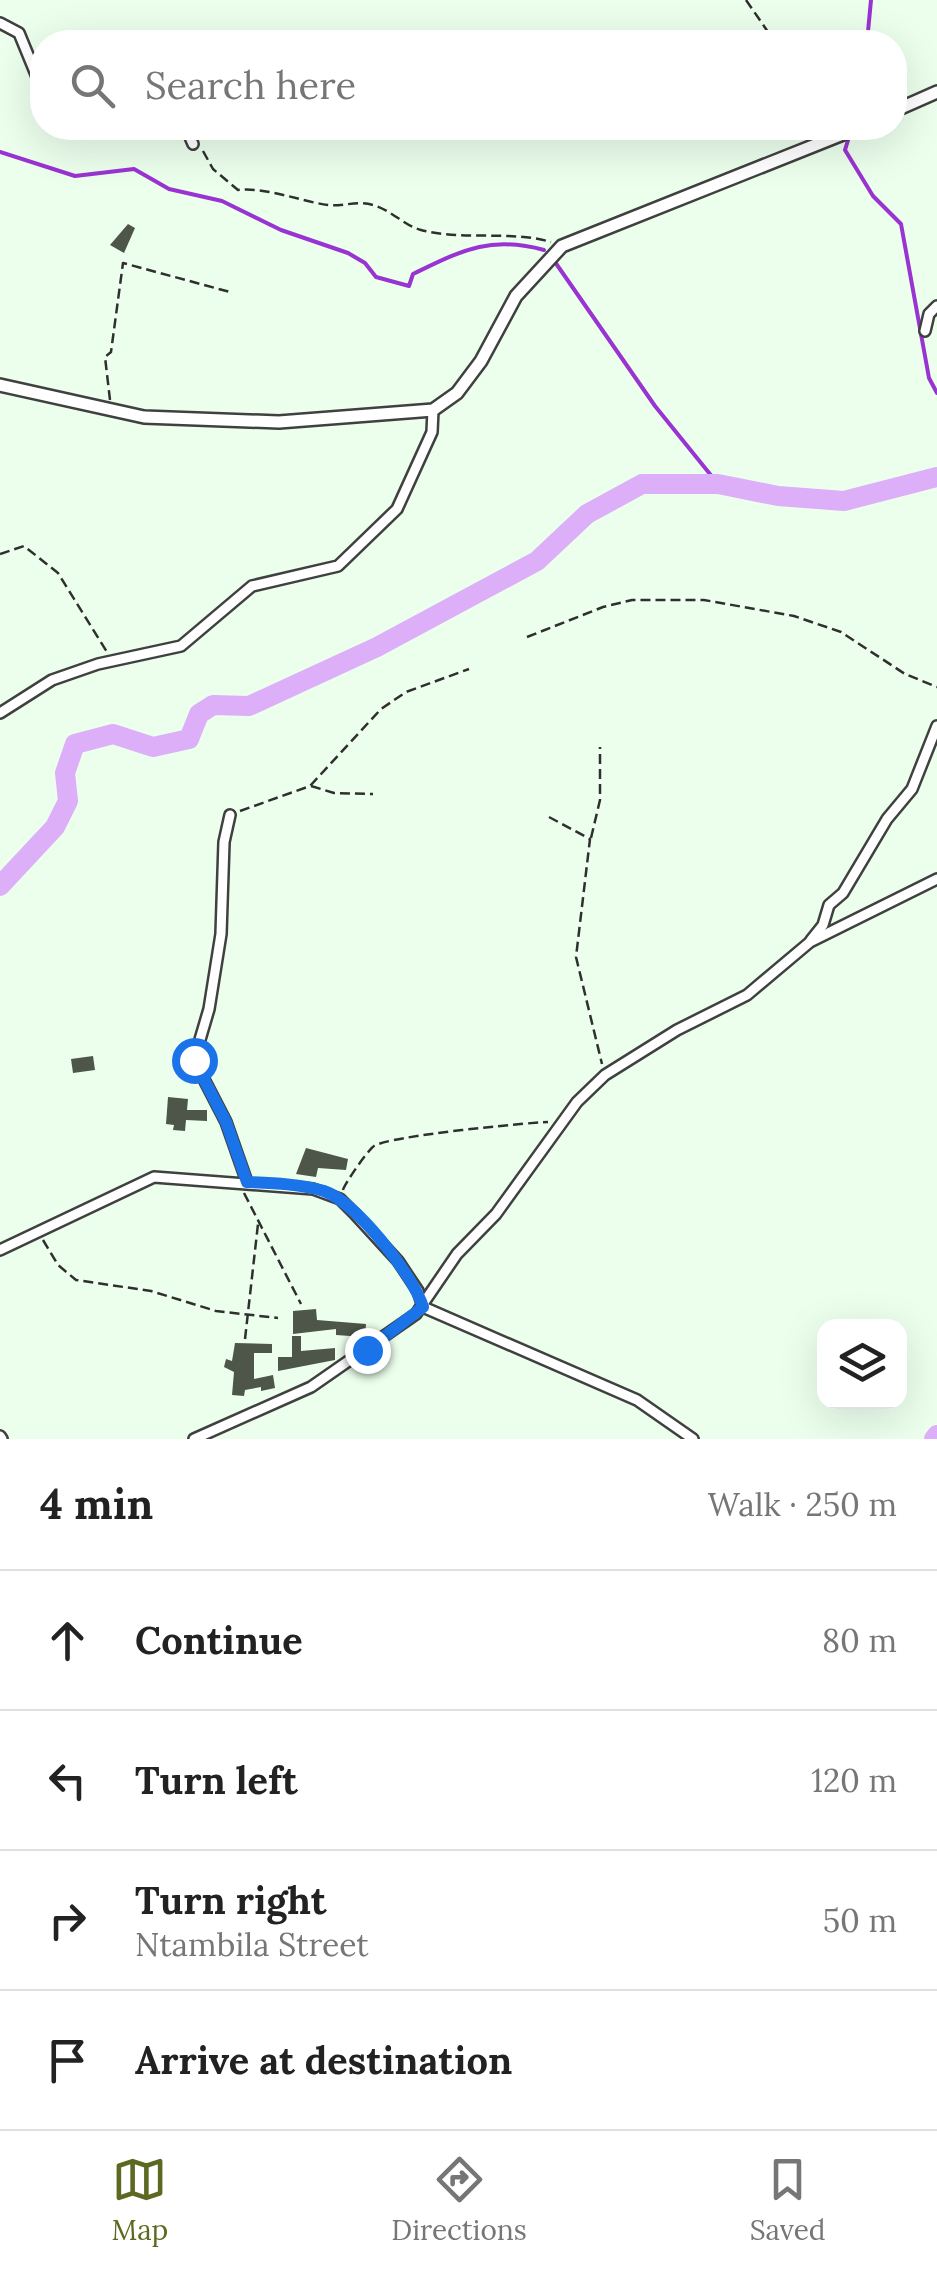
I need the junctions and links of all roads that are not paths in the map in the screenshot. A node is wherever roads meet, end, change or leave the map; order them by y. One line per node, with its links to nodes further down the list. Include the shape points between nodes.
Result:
1 (0, 23): 2 (street, via 19,34)
2 (30, 60)
3 (937, 92): 4 (street)
4 (907, 105)
5 (191, 140): 7 (street)
6 (828, 140): 11 (street, via 562,246 516,296 470,376)
7 (193, 144)
8 (937, 306): 9 (street)
9 (925, 331)
10 (0, 385): 11 (street, via 110,411 279,422)
11 (433, 410): 12 (street, via 432,432 397,509 338,566 252,586 181,646 52,680)
12 (0, 713)
13 (937, 726): 16 (street, via 912,788)
14 (230, 815): 17 (street, via 220,934 194,1060 226,1122)
15 (937, 879): 16 (street)
16 (810, 942): 19 (street, via 747,995 604,1075 457,1254)
17 (242, 1183): 18 (street, via 144,1178); 19 (street, via 312,1189 340,1199 398,1261)
18 (0, 1250)
19 (423, 1307): 20 (street, via 311,1387); 21 (street, via 637,1400)
20 (194, 1439)
21 (693, 1439)

